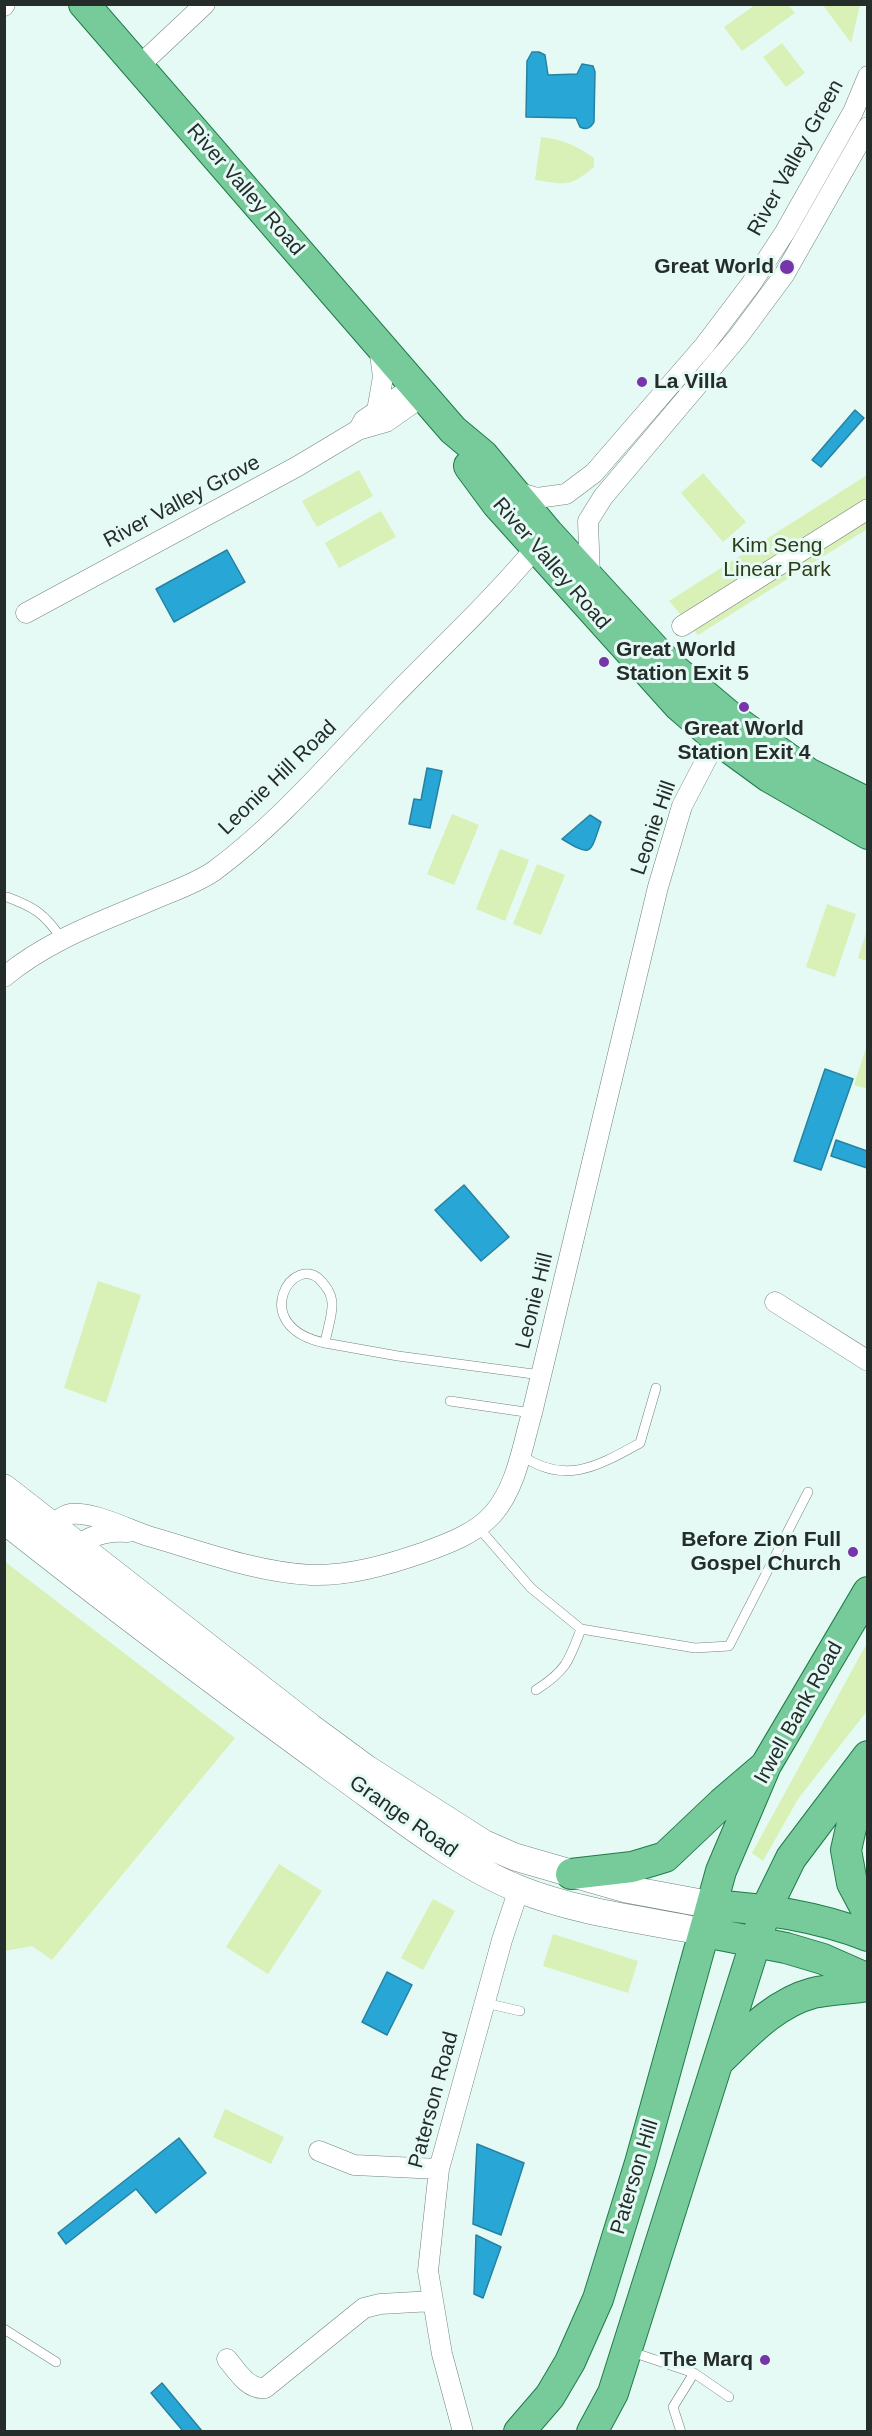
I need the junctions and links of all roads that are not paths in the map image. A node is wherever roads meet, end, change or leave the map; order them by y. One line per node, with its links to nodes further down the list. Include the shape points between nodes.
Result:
1 (84, 4): 3 (main road, River Valley Road)
2 (205, 4): 3 (street)
3 (139, 66): 6 (main road, River Valley Road)
4 (867, 76): 11 (street, River Valley Green, via 853,112 785,232 704,346 594,473 566,494 537,498)
5 (867, 127): 14 (street, via 784,275 738,337 603,497 588,521)
6 (379, 346): 7 (main road, River Valley Road); 8 (street, via 382,377)
7 (419, 391): 8 (street, River Valley Grove); 9 (street, River Valley Grove, via 386,422); 10 (main road, River Valley Road)
8 (377, 411): 9 (street, River Valley Grove)
9 (358, 430): 15 (street, River Valley Grove)
10 (453, 430): 11 (main road, River Valley Road, via 483,455); 13 (main road, River Valley Road, via 471,470)
11 (514, 490): 13 (main road, River Valley Road)
12 (867, 509): 16 (street)
13 (542, 540): 14 (main road, River Valley Road); 17 (main road, River Valley Road, via 662,690); 21 (street, Leonie Hill Road, via 300,793 227,861 196,882)
14 (590, 577): 17 (main road, River Valley Road)
15 (26, 613)
16 (682, 626)
17 (725, 729): 18 (main road, River Valley Road); 19 (main road, River Valley Road, via 769,777); 26 (street, Leonie Hill, via 682,806 665,862)
18 (867, 803)
19 (867, 834)
20 (7, 897): 21 (lane, via 29,905 48,919)
21 (61, 938): 22 (street, Leonie Hill Road)
22 (4, 977)
23 (775, 1302): 25 (street)
24 (325, 1343): 24 (lane, via 299,1333 280,1309 280,1297 299,1275 320,1278 330,1293 332,1304); 26 (lane)
25 (867, 1361)
26 (541, 1375): 29 (street, Leonie Hill)
27 (656, 1388): 30 (lane, via 640,1443 600,1464 573,1472 542,1468)
28 (450, 1401): 29 (lane)
29 (532, 1413): 30 (street, Leonie Hill)
30 (520, 1455): 34 (street, Leonie Hill, via 508,1491 493,1514)
31 (4, 1488): 36 (main road, Grange Road)
32 (808, 1492): 39 (lane, via 729,1646 695,1648)
33 (4, 1520): 36 (main road, Grange Road)
34 (478, 1527): 35 (street, Leonie Hill, via 450,1543 394,1562 351,1572 313,1575 268,1570); 39 (lane, via 531,1588)
35 (140, 1533): 36 (street, Leonie Hill, via 116,1522 71,1514 60,1519); 37 (street, Leonie Hill, via 115,1531 91,1537)
36 (46, 1537): 37 (main road, Grange Road)
37 (68, 1555): 43 (main road, Grange Road, via 367,1769 483,1843); 44 (main road, Grange Road, via 193,1667 390,1810 478,1868)
38 (867, 1592): 42 (main road, Irwell Bank Road)
39 (580, 1629): 40 (lane, via 569,1662 554,1679)
40 (536, 1690)
41 (867, 1756): 45 (main road, Paterson Hill, via 791,1858); 46 (main road, via 846,1850 852,1883)
42 (766, 1765): 43 (main road, via 665,1857 632,1867); 47 (main road, Irwell Bank Road, via 721,1871)
43 (572, 1874): 47 (main road, Grange Road)
44 (519, 1889): 47 (main road, Grange Road, via 603,1912); 52 (street, Paterson Road)
45 (766, 1909): 47 (main road, Grange Road); 48 (main road, Grange Road); 49 (main road, Paterson Hill)
46 (867, 1913)
47 (708, 1918): 49 (main road, Grange Road); 65 (main road, Paterson Hill, via 598,2299 550,2396)
48 (867, 1936)
49 (756, 1942): 50 (main road, Grange Road, via 823,1959); 54 (main road, Paterson Hill)
50 (867, 1979)
51 (867, 1986): 54 (main road, via 814,1993 794,2000 764,2018)
52 (485, 2003): 53 (lane); 56 (street, Paterson Road)
53 (520, 2011)
54 (719, 2061): 59 (main road, Paterson Hill)
55 (320, 2151): 56 (street, via 354,2165)
56 (439, 2169): 57 (street, Paterson Road, via 428,2271)
57 (433, 2301): 60 (street, via 364,2308 265,2388 250,2385); 64 (street, Paterson Road, via 442,2354)
58 (4, 2329): 61 (lane)
59 (627, 2351): 62 (lane); 66 (main road, Paterson Hill, via 613,2393)
60 (227, 2359)
61 (56, 2362)
62 (694, 2373): 63 (lane); 67 (lane, via 673,2407)
63 (729, 2397)
64 (463, 2432)
65 (519, 2432)
66 (592, 2432)
67 (681, 2432)

